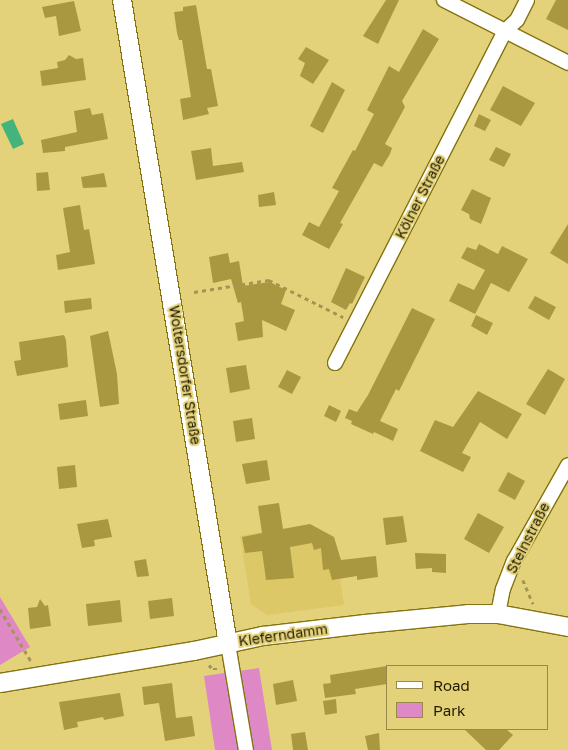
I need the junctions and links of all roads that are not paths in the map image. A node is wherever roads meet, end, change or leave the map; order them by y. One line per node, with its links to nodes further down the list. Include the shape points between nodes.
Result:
1 (122, 0): 10 (street, Woltersdorfer Straße)
2 (444, 0): 4 (street)
3 (527, 0): 4 (street, Kölner Straße, via 517,20)
4 (505, 31): 5 (street); 6 (street, Kölner Straße)
5 (568, 64)
6 (335, 363)
7 (568, 465): 8 (street, Steinstraße, via 514,561)
8 (498, 614): 9 (street, Kieferndamm); 10 (street, Kieferndamm, via 365,624 263,636)
9 (568, 627)
10 (228, 644): 11 (street, Kieferndamm); 12 (street, Woltersdorfer Straße)
11 (0, 683)
12 (246, 750)

